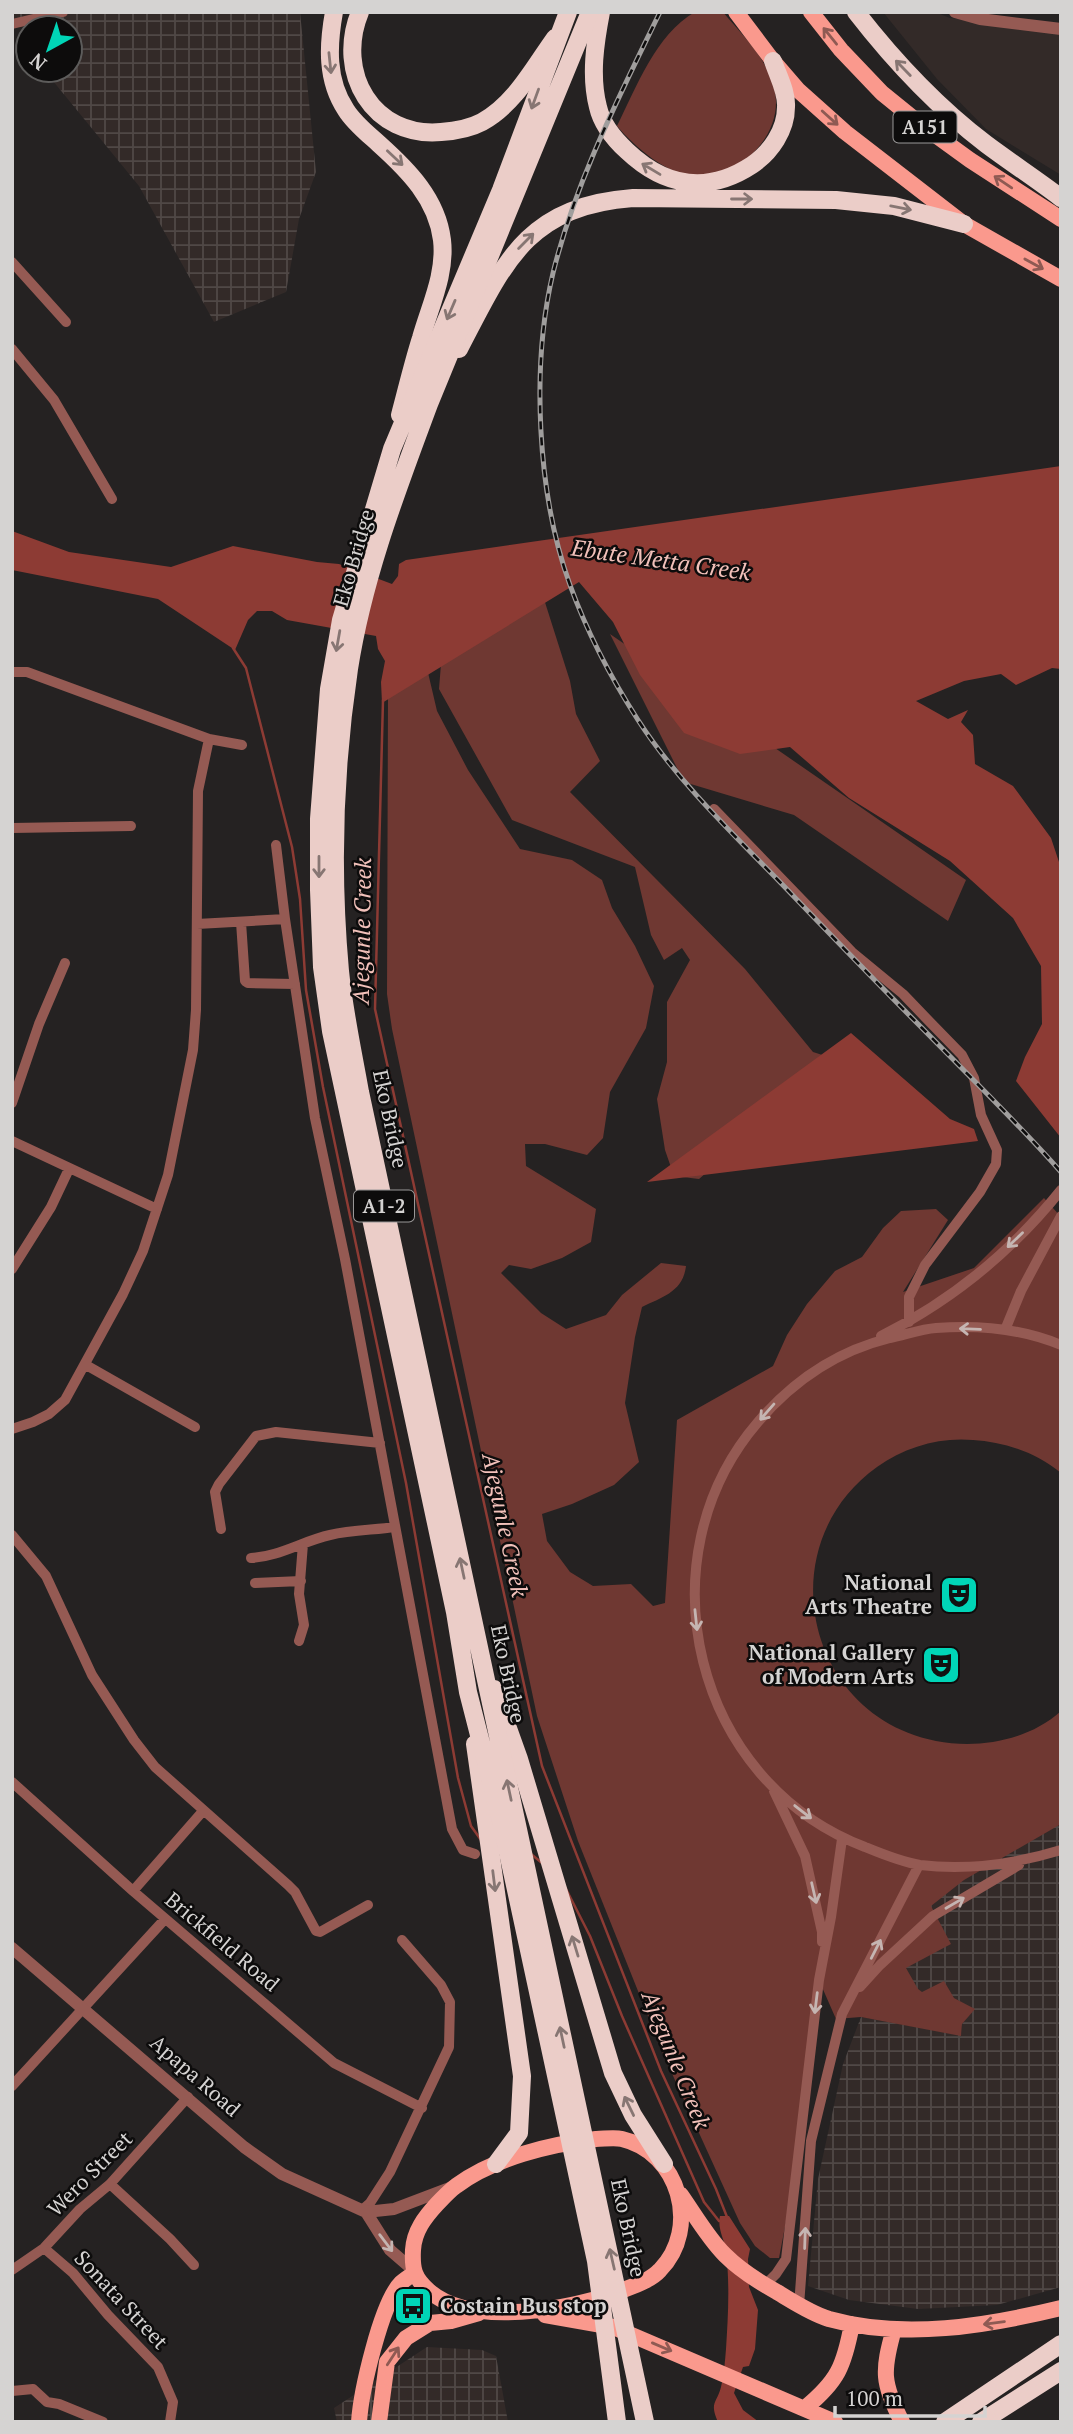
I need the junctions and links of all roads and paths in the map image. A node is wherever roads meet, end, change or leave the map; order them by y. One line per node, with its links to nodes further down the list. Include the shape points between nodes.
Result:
1 (63, 12): 11 (street)
2 (334, 12): 23 (highway, one-way to 23, bridge, via 329,52 338,95 346,111 419,184 438,220 442,240 440,279)
3 (360, 12): 13 (highway, bridge, via 352,40 365,99 389,122 424,134 459,130 499,111)
4 (568, 12): 13 (highway, Eko Bridge / A1-2, bridge)
5 (590, 12): 22 (highway, Eko Bridge / A1-2, bridge)
6 (601, 12): 14 (highway, one-way to 6, via 786,108 771,149 724,180 705,184 666,178 631,155 598,109 593,64)
7 (736, 12): 14 (main road, A151)
8 (811, 12): 16 (main road, A151, one-way to 8, via 919,123 874,84)
9 (856, 12): 15 (highway, one-way to 9, via 953,116 887,52)
10 (955, 12): 12 (street)
11 (12, 24)
12 (1061, 29)
13 (561, 30): 23 (highway, Eko Bridge / A1-2, one-way to 23, bridge, via 502,190)
14 (773, 61): 17 (main road, A151, one-way to 17, via 845,132)
15 (1061, 198)
16 (1061, 219)
17 (964, 224): 19 (main road, A151, one-way to 19); 22 (highway, one-way to 17, bridge, via 509,260 542,226 562,213 633,198 836,200 894,206)
18 (12, 262): 20 (street)
19 (1061, 279)
20 (66, 322)
21 (12, 349): 24 (street, via 54,401)
22 (429, 404): 60 (highway, Eko Bridge / A1-2, one-way to 22, bridge, via 360,1092 337,920 336,792 349,667 367,588)
23 (392, 449): 61 (highway, Eko Bridge / A1-2, one-way to 61, bridge, via 341,620 329,689 319,819 322,967 343,1092 455,1612)
24 (112, 499)
25 (12, 672): 26 (street, via 27,672)
26 (209, 739): 27 (street); 34 (street, via 198,791)
27 (242, 745)
28 (714, 808): 44 (street, via 852,953 919,1010 962,1055 974,1078 981,1115 997,1150 996,1164 925,1265 909,1297)
29 (131, 826): 30 (street)
30 (12, 828)
31 (276, 845): 32 (street)
32 (285, 919): 33 (street); 36 (street)
33 (241, 922): 34 (street); 36 (street, via 245,981)
34 (197, 925): 41 (street, via 193,1050)
35 (65, 963): 37 (street)
36 (295, 984): 51 (street, via 315,1118)
37 (12, 1103)
38 (12, 1141): 39 (street)
39 (69, 1169): 41 (street); 43 (street)
40 (1061, 1190): 44 (street, one-way to 44, via 1016,1240 968,1283)
41 (157, 1209): 48 (street, via 144,1251)
42 (1061, 1216): 45 (street)
43 (12, 1269)
44 (909, 1322): 46 (street)
45 (1005, 1330): 46 (street, one-way to 46, via 934,1328); 47 (street)
46 (866, 1344): 63 (street, one-way to 63, via 819,1367 778,1399 740,1443 711,1499 695,1565 693,1600 699,1651 714,1700 738,1745)
47 (1061, 1345)
48 (86, 1365): 49 (street); 50 (street, via 65,1400 49,1414)
49 (195, 1427)
50 (12, 1429)
51 (380, 1443): 52 (street); 53 (street, via 276,1432 256,1436 215,1492)
52 (395, 1527): 55 (street, via 330,1535); 67 (street, via 452,1829 463,1850)
53 (221, 1529)
54 (12, 1535): 64 (street, via 46,1576 92,1675 134,1740 155,1767)
55 (303, 1544): 56 (street); 57 (street)
56 (251, 1558)
57 (300, 1581): 58 (street); 59 (street, via 304,1625)
58 (255, 1583)
59 (299, 1641)
60 (482, 1656): 82 (highway, one-way to 60, bridge, via 613,2073 519,1759); 109 (highway, Eko Bridge / A1-2, one-way to 60, bridge)
61 (468, 1692): 81 (highway, one-way to 81, bridge, via 522,2076 519,2133); 108 (highway, Eko Bridge / A1-2, bridge, via 502,1825 596,2260)
62 (12, 1782): 70 (street, Brickfield Road)
63 (771, 1785): 65 (street, one-way to 65); 75 (street, one-way to 75, via 806,1856 812,1880 822,1932)
64 (204, 1811): 70 (street); 71 (street, via 295,1892 316,1931)
65 (842, 1839): 69 (street); 75 (street)
66 (1061, 1850): 68 (street)
67 (475, 1854)
68 (1026, 1861): 69 (street, via 975,1867); 76 (street, one-way to 68, via 933,1916)
69 (919, 1865): 76 (street, one-way to 69)
70 (133, 1891): 72 (street, Brickfield Road)
71 (368, 1905)
72 (165, 1919): 77 (street); 80 (street, Brickfield Road, via 334,2063)
73 (402, 1940): 80 (street, via 450,2002 449,2048)
74 (12, 1948): 77 (street, Apapa Road)
75 (819, 1980): 86 (street, one-way to 86)
76 (851, 1998): 87 (street, via 842,2014 811,2141)
77 (84, 2009): 78 (street); 79 (street, Apapa Road)
78 (12, 2086)
79 (188, 2097): 83 (street, Wero Street); 88 (street, Apapa Road, via 277,2171)
80 (422, 2108): 88 (street, via 390,2172)
81 (496, 2164): 82 (main road, via 596,2138 640,2146); 84 (main road)
82 (664, 2164): 85 (main road)
83 (110, 2185): 89 (street, Wero Street); 90 (street)
84 (456, 2185): 88 (street, via 394,2209); 92 (main road, via 418,2229 413,2243)
85 (677, 2190): 93 (main road, via 725,2254); 97 (main road, via 682,2217 679,2237 660,2271 640,2284 593,2301 551,2311)
86 (792, 2193): 87 (street); 93 (street, via 786,2259)
87 (807, 2195): 94 (street, one-way to 87)
88 (364, 2211): 92 (street, one-way to 92, via 384,2242)
89 (44, 2248): 91 (street, Wero Street); 105 (street, Sonata Street, via 73,2273 158,2367 173,2402)
90 (194, 2265)
91 (12, 2270)
92 (414, 2271): 96 (main road, via 430,2292 448,2302); 106 (main road, via 390,2300 360,2399)
93 (765, 2285): 94 (main road)
94 (799, 2306): 98 (main road)
95 (1061, 2308): 99 (main road, one-way to 99, via 976,2325)
96 (488, 2311): 97 (main road); 107 (main road, one-way to 96, via 387,2362 406,2338 430,2323)
97 (525, 2311): 103 (main road, one-way to 103, via 613,2327)
98 (852, 2324): 99 (main road); 103 (main road, via 846,2357 837,2375)
99 (894, 2329): 111 (main road, via 884,2366 891,2401)
100 (1061, 2344): 112 (highway)
101 (1061, 2371): 113 (highway)
102 (12, 2391): 104 (street, via 33,2389 47,2402)
103 (805, 2408): 110 (main road)
104 (103, 2422)
105 (170, 2422)
106 (359, 2422)
107 (379, 2422)
108 (617, 2422)
109 (645, 2422)
110 (835, 2422)
111 (902, 2422)
112 (945, 2422)
113 (981, 2422)

